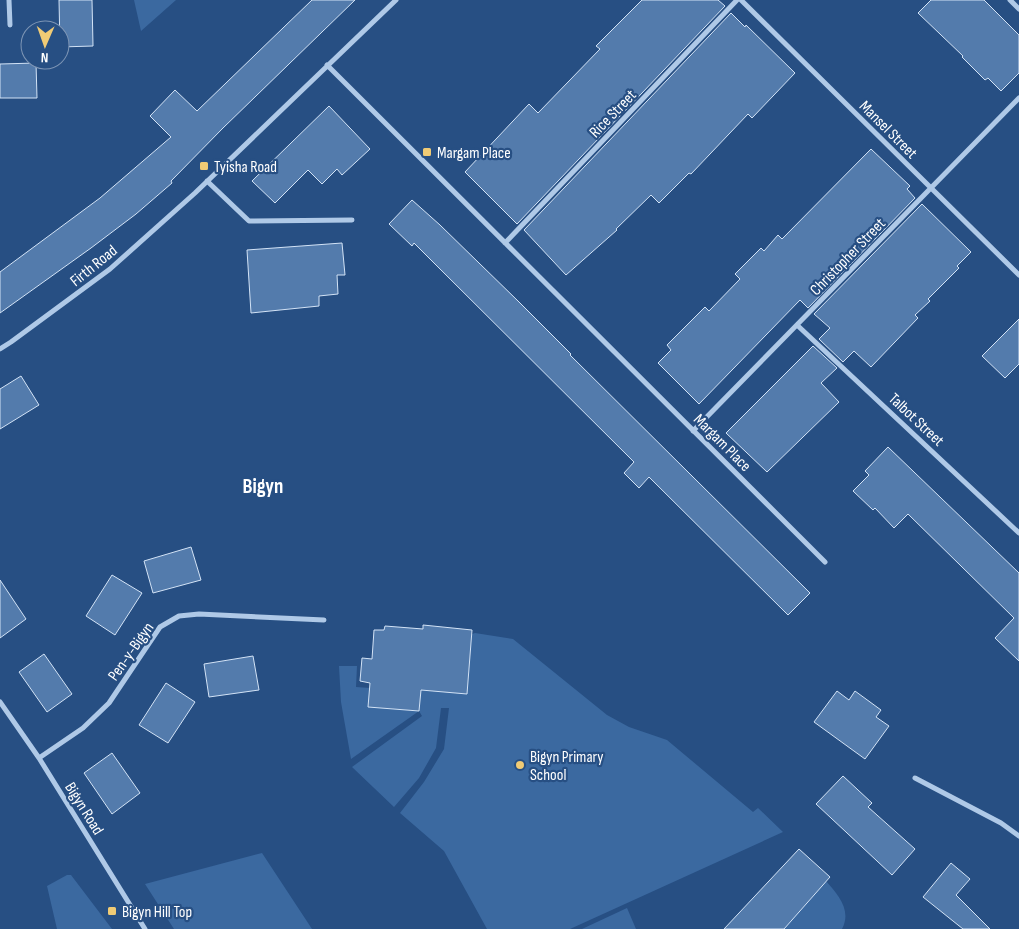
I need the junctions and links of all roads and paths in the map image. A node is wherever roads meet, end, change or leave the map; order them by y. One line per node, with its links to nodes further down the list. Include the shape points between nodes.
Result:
1 (9, 0): 7 (street)
2 (396, 0): 8 (street)
3 (738, 0): 13 (street, Rice Street)
4 (742, 0): 11 (street, Mansel Street)
5 (1010, 0): 6 (street)
6 (1019, 9)
7 (10, 25)
8 (327, 65): 10 (street); 13 (street, Margam Place)
9 (1019, 98): 11 (street, Christopher Street)
10 (207, 181): 12 (street, via 249,221); 16 (street, Firth Road, via 110,269)
11 (931, 188): 14 (street, Mansel Street); 15 (street, Christopher Street)
12 (352, 220)
13 (505, 243): 17 (street, Margam Place)
14 (1019, 275)
15 (797, 325): 17 (street, Christopher Street); 18 (street, Talbot Street)
16 (0, 349)
17 (693, 431): 19 (street, Margam Place)
18 (1019, 532)
19 (825, 562)
20 (324, 620): 22 (street, Pen-y-Bigyn, via 199,614 179,616 160,627 109,703 84,728)
21 (0, 702): 22 (street, Bigyn Road)
22 (39, 758): 25 (street, Bigyn Road)
23 (915, 778): 24 (street, via 1001,823)
24 (1019, 836)
25 (145, 929)

